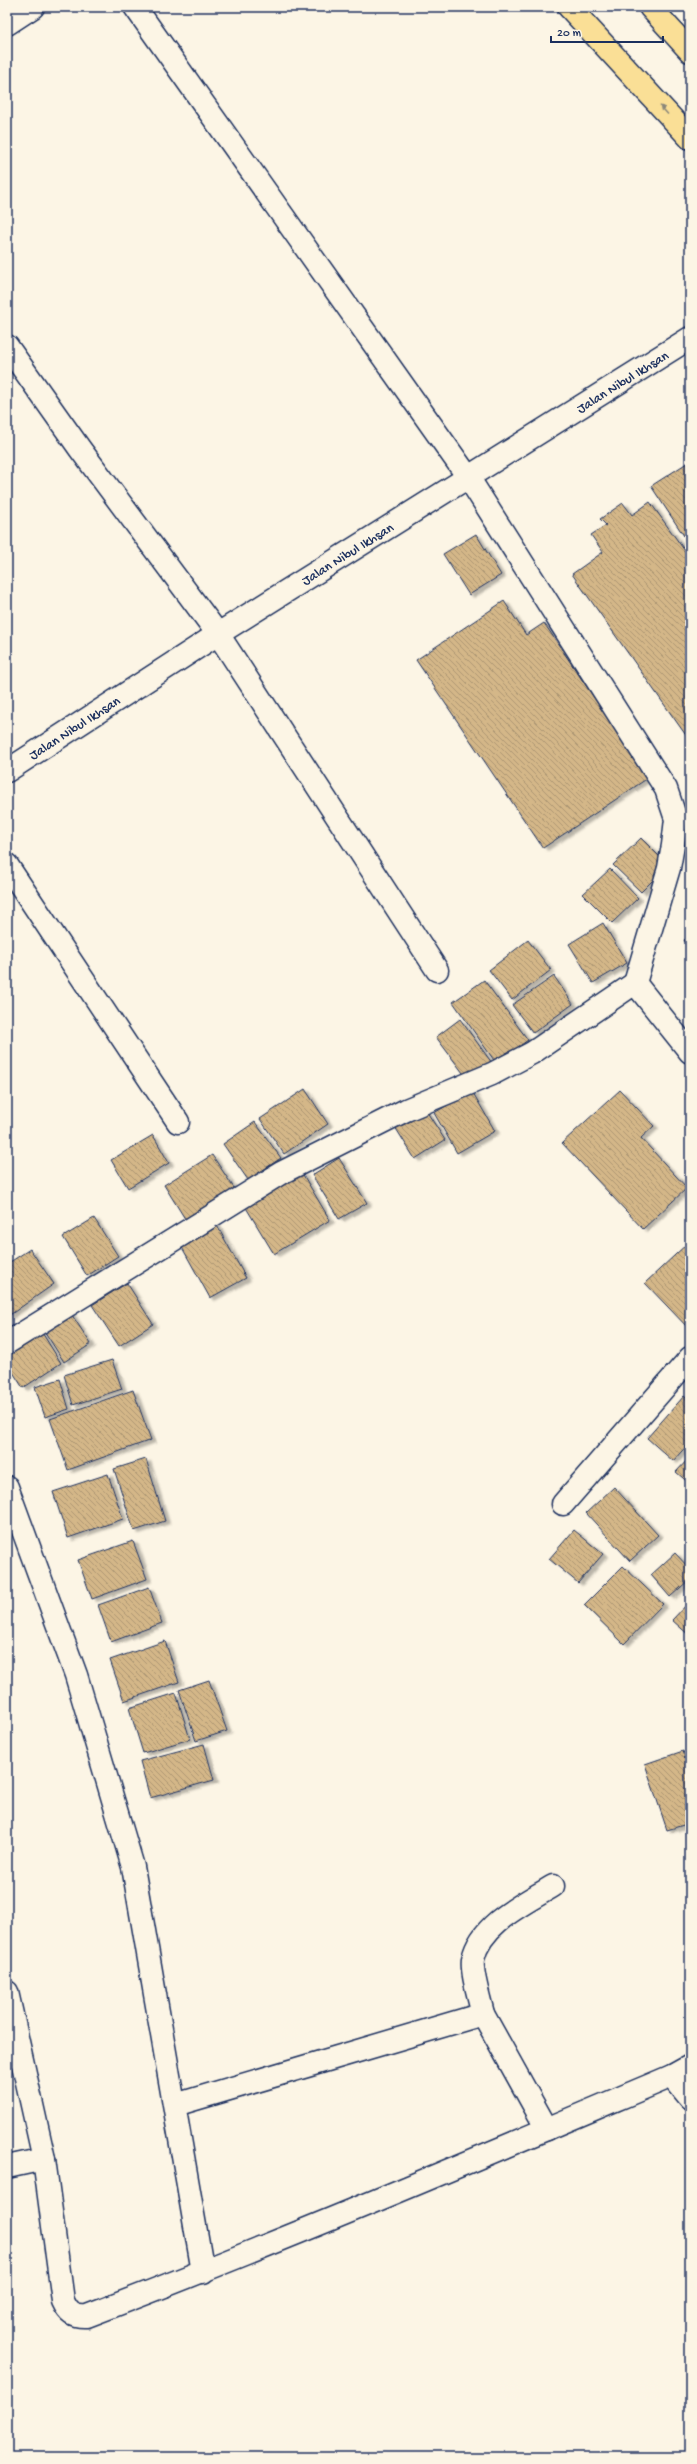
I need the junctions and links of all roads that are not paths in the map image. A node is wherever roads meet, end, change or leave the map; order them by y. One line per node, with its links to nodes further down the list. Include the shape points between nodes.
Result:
1 (33, 7): 5 (street)
2 (135, 7): 10 (street)
3 (569, 7): 7 (highway, one-way to 3)
4 (650, 7): 6 (highway)
5 (7, 24)
6 (690, 51)
7 (690, 138)
8 (690, 338): 10 (street, Jalan Nibul Ikhsan)
9 (7, 346): 11 (street)
10 (468, 477): 11 (street, Jalan Nibul Ikhsan); 15 (street, via 655,770 666,789 676,819 669,868)
11 (218, 634): 12 (street, Jalan Nibul Ikhsan); 14 (street)
12 (11, 762)
13 (7, 865): 17 (street)
14 (437, 970)
15 (635, 983): 16 (street); 18 (street, via 518,1060 492,1074 406,1110 281,1173)
16 (690, 1052)
17 (178, 1122)
18 (7, 1343)
19 (687, 1369): 21 (street)
20 (7, 1488): 27 (street, via 76,1675 133,1867)
21 (563, 1504)
22 (553, 1886): 24 (street, via 507,1914 480,1941 473,1961)
23 (7, 1992): 29 (street)
24 (483, 2014): 27 (street); 28 (street)
25 (681, 2071): 26 (street); 28 (street)
26 (690, 2098)
27 (176, 2106): 31 (street)
28 (547, 2129): 31 (street)
29 (44, 2159): 30 (street); 31 (street, via 63,2300 68,2311 78,2316 87,2316)
30 (7, 2167)
31 (203, 2272)

